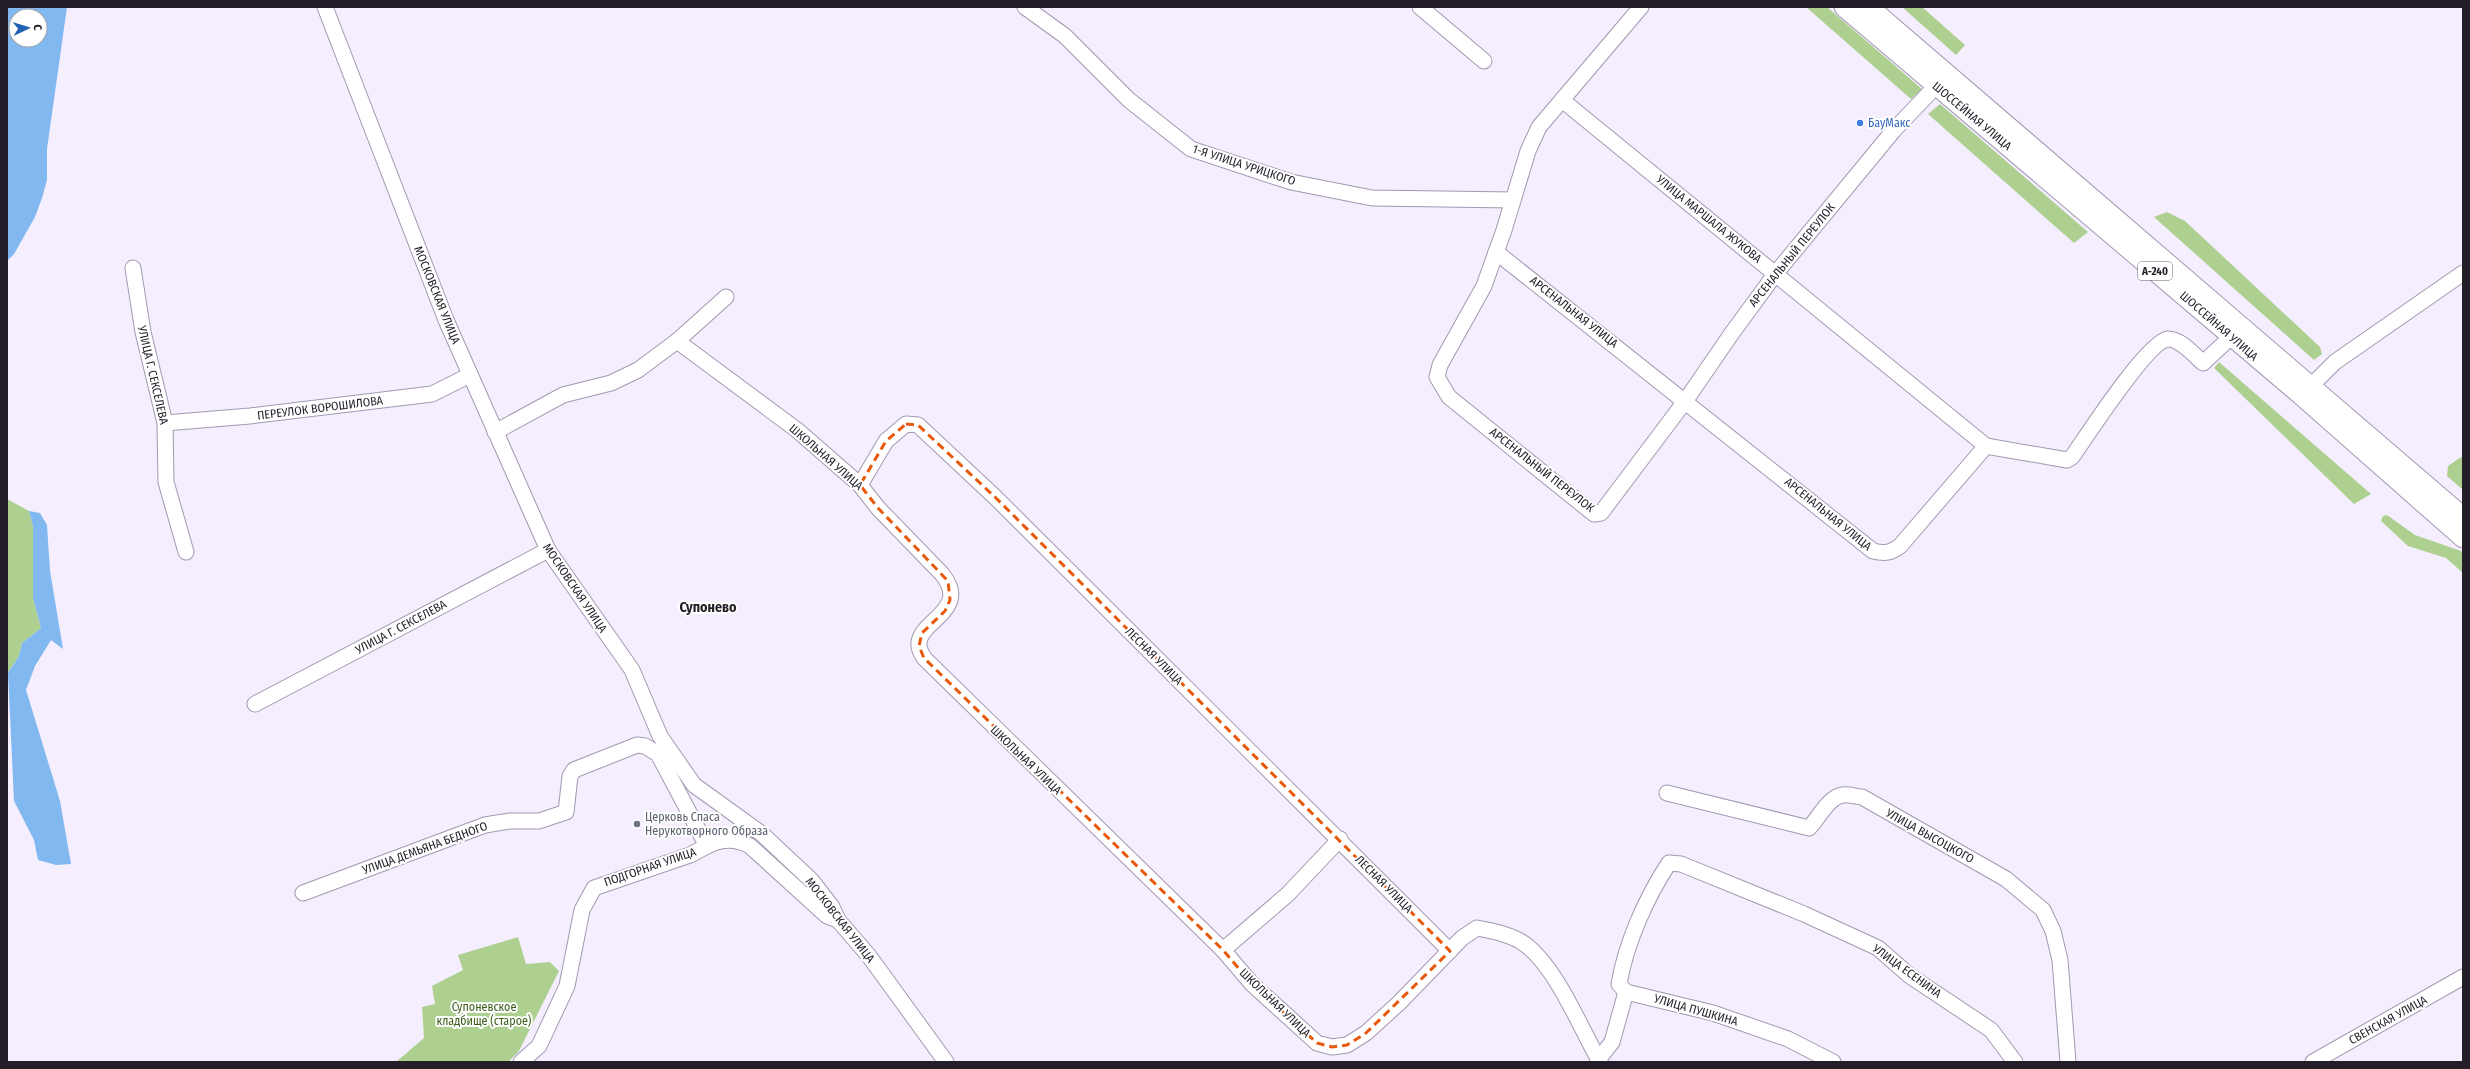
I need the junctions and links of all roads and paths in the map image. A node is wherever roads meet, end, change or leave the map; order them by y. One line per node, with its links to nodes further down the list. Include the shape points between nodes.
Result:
1 (325, 7): 18 (street, МОСКОВСКАЯ УЛИЦА, via 446,320)
2 (1024, 7): 10 (street, 1-Я УЛИЦА УРИЦКОГО, via 1065,36 1129,100 1191,149 1291,182 1372,198)
3 (1420, 7): 7 (street)
4 (1641, 7): 9 (street, АРСЕНАЛЬНЫЙ ПЕРЕУЛОК)
5 (1844, 7): 8 (main road, ШОССЕЙНАЯ УЛИЦА / А-240)
6 (1868, 7): 19 (main road, ШОССЕЙНАЯ УЛИЦА / А-240)
7 (1484, 61)
8 (1936, 86): 13 (street, АРСЕНАЛЬНЫЙ ПЕРЕУЛОК, via 1894,130); 16 (main road, ШОССЕЙНАЯ УЛИЦА / А-240)
9 (1562, 100): 10 (street, АРСЕНАЛЬНЫЙ ПЕРЕУЛОК, via 1539,127 1528,151); 13 (street, УЛИЦА МАРШАЛА ЖУКОВА)
10 (1513, 200): 11 (street, АРСЕНАЛЬНЫЙ ПЕРЕУЛОК)
11 (1496, 252): 20 (street, АРСЕНАЛЬНАЯ УЛИЦА); 20 (street, АРСЕНАЛЬНЫЙ ПЕРЕУЛОК, via 1484,286 1440,365 1437,377 1449,397 1594,514 1601,512)
12 (133, 268): 21 (street, УЛИЦА Г. СЕКСЕЛЕВА, via 143,332)
13 (1776, 273): 20 (street, АРСЕНАЛЬНЫЙ ПЕРЕУЛОК); 23 (street, УЛИЦА МАРШАЛА ЖУКОВА)
14 (2463, 273): 19 (street, via 2335,362)
15 (726, 297): 17 (street)
16 (2231, 337): 23 (street, via 2203,363 2174,340 2167,339 2155,345 2072,457 2067,460); 26 (main road, ШОССЕЙНАЯ УЛИЦА / А-240)
17 (677, 341): 22 (street, via 638,370 611,383 563,395); 24 (street, ШКОЛЬНАЯ УЛИЦА, via 797,430)
18 (470, 375): 21 (street, ПЕРЕУЛОК ВОРОШИЛОВА, via 432,394 250,416); 22 (street, МОСКОВСКАЯ УЛИЦА)
19 (2312, 385): 25 (main road, ШОССЕЙНАЯ УЛИЦА / А-240)
20 (1686, 400): 23 (street, АРСЕНАЛЬНАЯ УЛИЦА, via 1874,551 1884,554 1893,552 1900,546)
21 (165, 423): 28 (street, УЛИЦА Г. СЕКСЕЛЕВА, via 166,482)
22 (495, 432): 27 (street, МОСКОВСКАЯ УЛИЦА)
23 (1986, 446)
24 (860, 485): 31 (street, ЛЕСНАЯ УЛИЦА, via 886,442 906,424 918,425 996,498 1279,782); 35 (street, ШКОЛЬНАЯ УЛИЦА, via 878,508 948,581 948,605 922,633 918,646 924,658)
25 (2463, 517)
26 (2463, 538)
27 (548, 550): 29 (street, УЛИЦА Г. СЕКСЕЛЕВА); 34 (street, МОСКОВСКАЯ УЛИЦА, via 632,670 660,736 694,785 762,834 812,881 832,906)
28 (186, 552)
29 (255, 704)
30 (1667, 793): 44 (street, УЛИЦА ВЫСОЦКОГО, via 1809,828 1831,801 1843,795 1862,797 2006,879 2043,910 2053,931 2060,960)
31 (1340, 839): 35 (street, via 1288,894); 36 (street, ЛЕСНАЯ УЛИЦА)
32 (707, 846): 33 (street, УЛИЦА ДЕМЬЯНА БЕДНОГО, via 662,761 652,750 638,745 574,770 570,776 566,812 539,821 485,825); 34 (street, ПОДГОРНАЯ УЛИЦА, via 729,840 741,841 750,846 827,916); 40 (street, ПОДГОРНАЯ УЛИЦА, via 690,855 594,888 582,910 567,986 539,1046)
33 (303, 893)
34 (838, 920): 41 (street, МОСКОВСКАЯ УЛИЦА, via 869,956)
35 (1223, 950): 36 (street, ШКОЛЬНАЯ УЛИЦА, via 1252,984 1317,1043 1332,1047 1346,1045 1366,1033)
36 (1450, 951): 39 (street, ШКОЛЬНАЯ УЛИЦА, via 1462,938 1477,928 1497,932 1525,944 1544,962)
37 (2463, 977): 45 (street, СВЕНСКАЯ УЛИЦА)
38 (1626, 992): 39 (street, via 1612,1042); 42 (street, УЛИЦА ПУШКИНА, via 1713,1013 1788,1039); 43 (street, УЛИЦА ЕСЕНИНА, via 1619,984 1623,964 1645,909 1669,863 1680,864 1804,914 1878,948 1910,976 1991,1030)
39 (1599, 1061)
40 (521, 1062)
41 (946, 1062)
42 (1833, 1062)
43 (2016, 1062)
44 (2068, 1062)
45 (2313, 1062)

